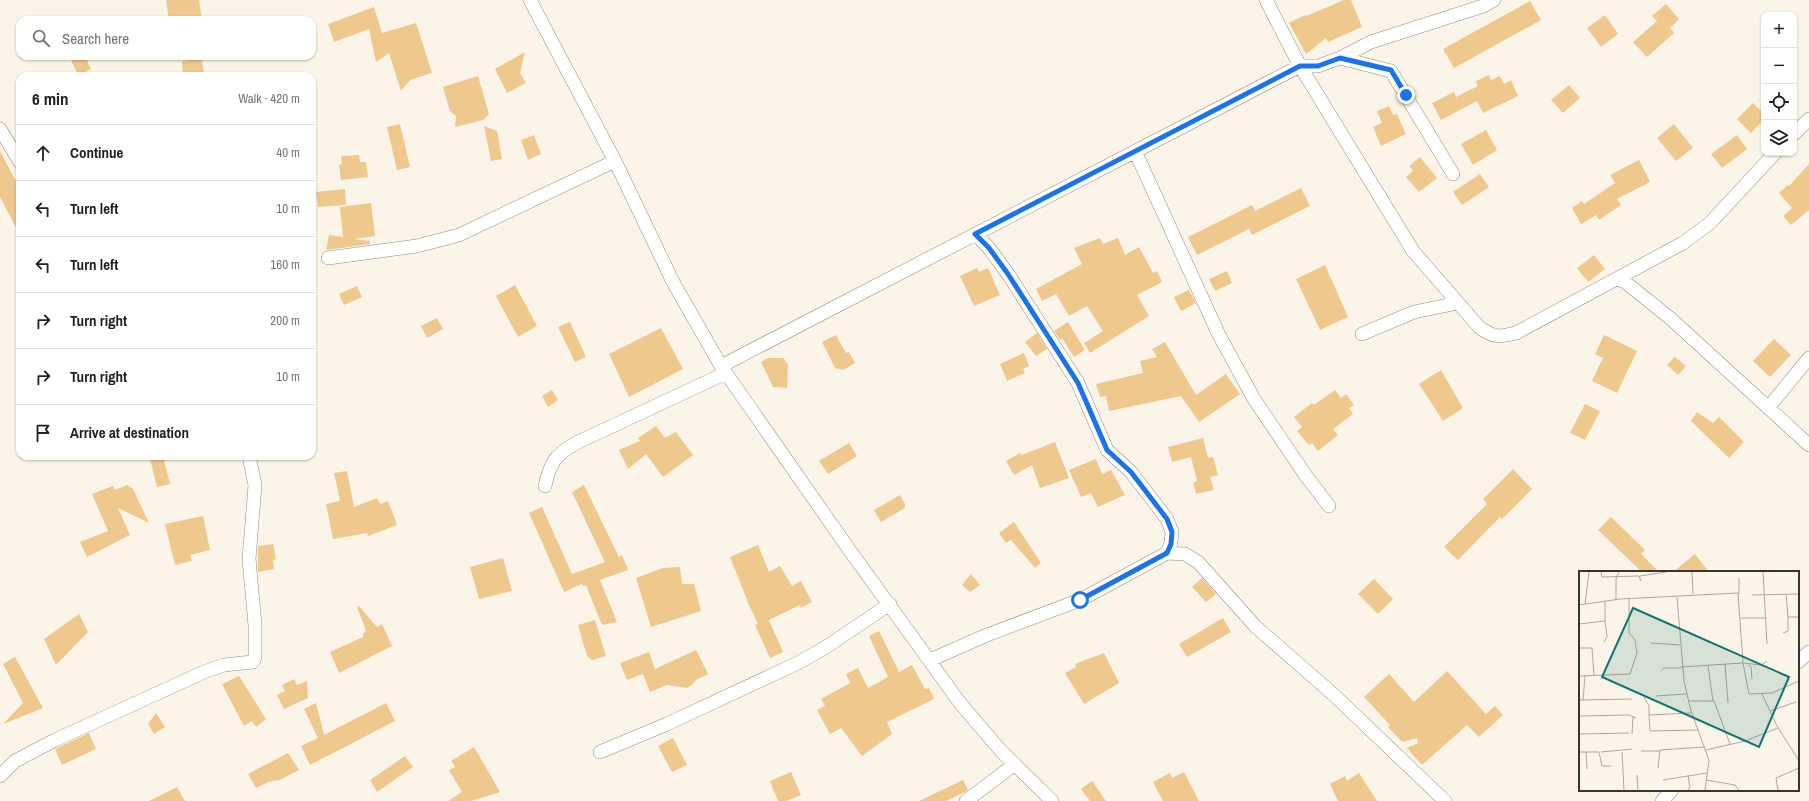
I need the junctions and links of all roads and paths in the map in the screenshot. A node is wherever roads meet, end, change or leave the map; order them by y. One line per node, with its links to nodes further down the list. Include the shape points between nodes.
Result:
1 (530, 0): 12 (street)
2 (1266, 0): 5 (street)
3 (1494, 0): 4 (street, via 1483,6 1371,42)
4 (1340, 58): 5 (street, via 1318,66); 13 (street, via 1391,70)
5 (1300, 66): 9 (street); 17 (street, via 1413,251)
6 (1809, 119): 8 (street)
7 (0, 129): 10 (street)
8 (1797, 131)
9 (1135, 151): 14 (street); 25 (street, via 1223,341 1254,399)
10 (16, 155)
11 (1772, 156): 16 (street, via 1710,223 1683,243)
12 (615, 161): 15 (street, via 459,235 417,246); 20 (street, via 673,282)
13 (1453, 174)
14 (975, 234): 20 (street); 26 (street, via 1008,274 1078,383 1107,450 1131,472 1167,519 1172,532)
15 (328, 258)
16 (1617, 279): 17 (street, via 1516,333 1499,337 1490,335 1480,327); 21 (street, via 1625,282 1670,318)
17 (1458, 303): 18 (street, via 1414,312)
18 (1362, 334)
19 (1809, 358): 21 (street)
20 (724, 370): 24 (street, via 560,452 549,470); 27 (street)
21 (1768, 408): 22 (street)
22 (1809, 445)
23 (250, 460): 33 (street, via 255,485 248,559 255,625 256,657 253,662 224,666 197,676 55,740 15,761)
24 (545, 486)
25 (1329, 506)
26 (1167, 553): 29 (street, via 1080,600 987,635); 37 (street, via 1185,554 1198,562 1256,627 1334,695)
27 (890, 604): 29 (street); 31 (street, via 826,647 791,666)
28 (1809, 652): 30 (street)
29 (930, 660): 32 (street, via 960,703)
30 (1799, 661)
31 (600, 752)
32 (1015, 764): 35 (street); 36 (street)
33 (0, 776)
34 (1671, 791): 38 (street)
35 (966, 801)
36 (1052, 801)
37 (1445, 801)
38 (1662, 801)

